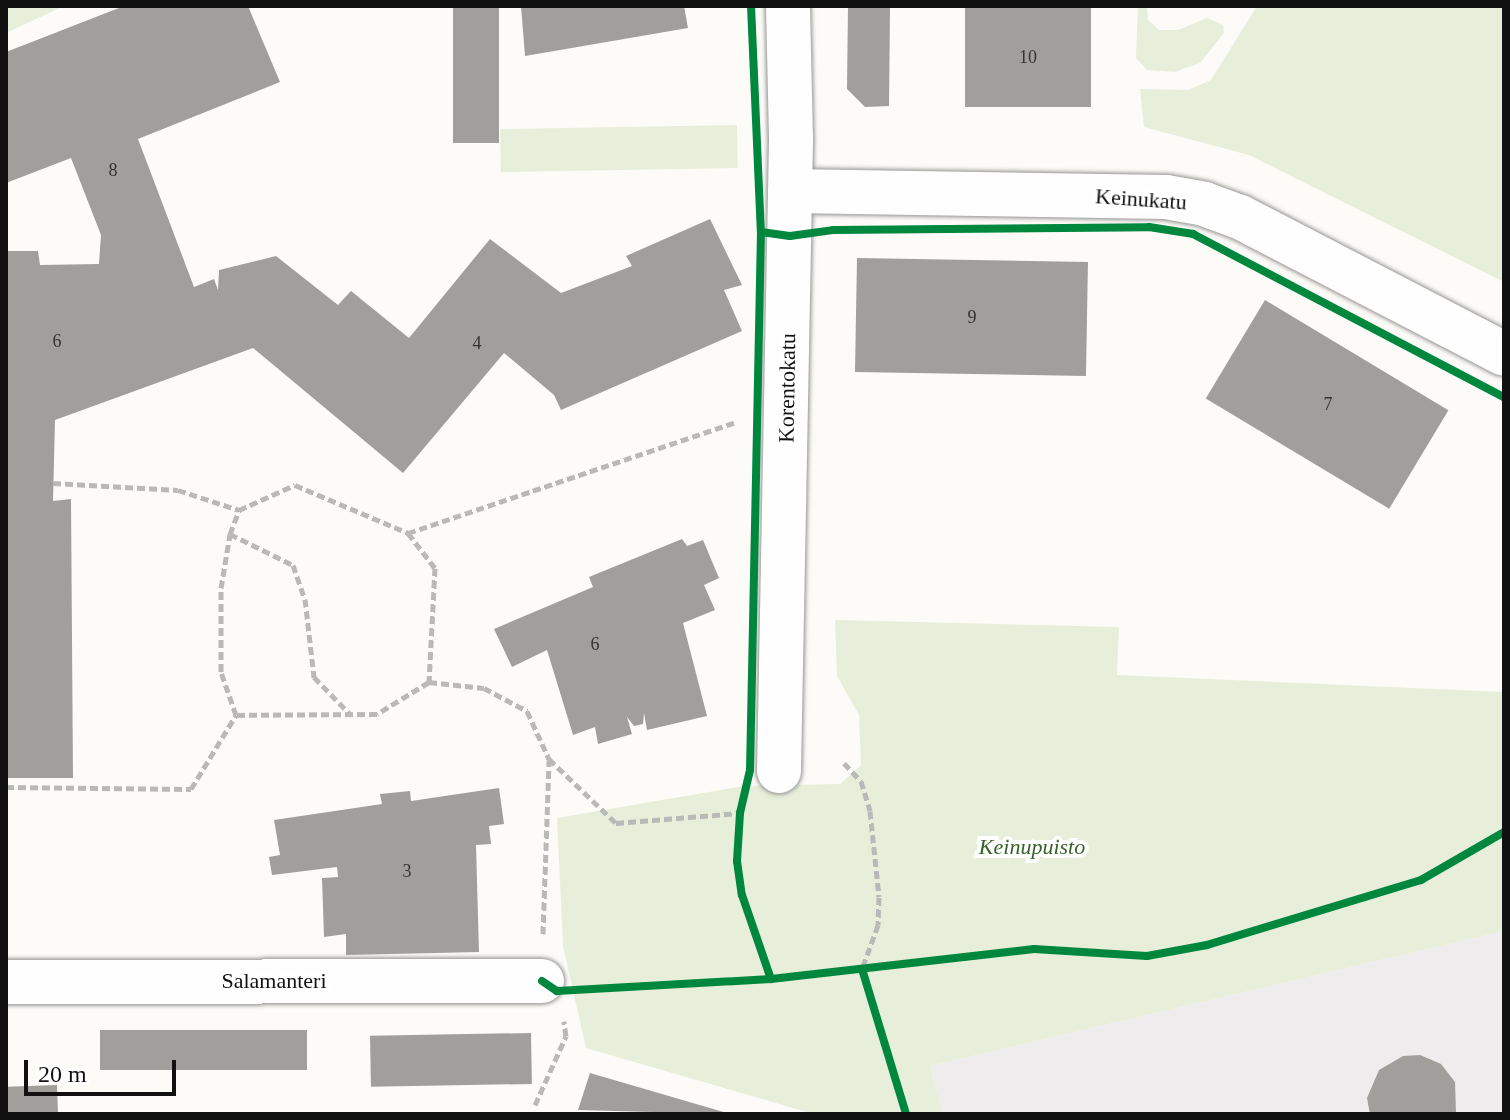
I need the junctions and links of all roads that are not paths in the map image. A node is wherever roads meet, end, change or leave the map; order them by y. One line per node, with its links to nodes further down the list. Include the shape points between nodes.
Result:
1 (788, 6): 2 (street, Korentokatu)
2 (790, 191): 3 (street, Keinukatu, via 1166,197 1204,204 1240,217); 4 (street, Korentokatu)
3 (1504, 354)
4 (779, 771)
5 (6, 982): 6 (street, Salamanteri)
6 (550, 986)

